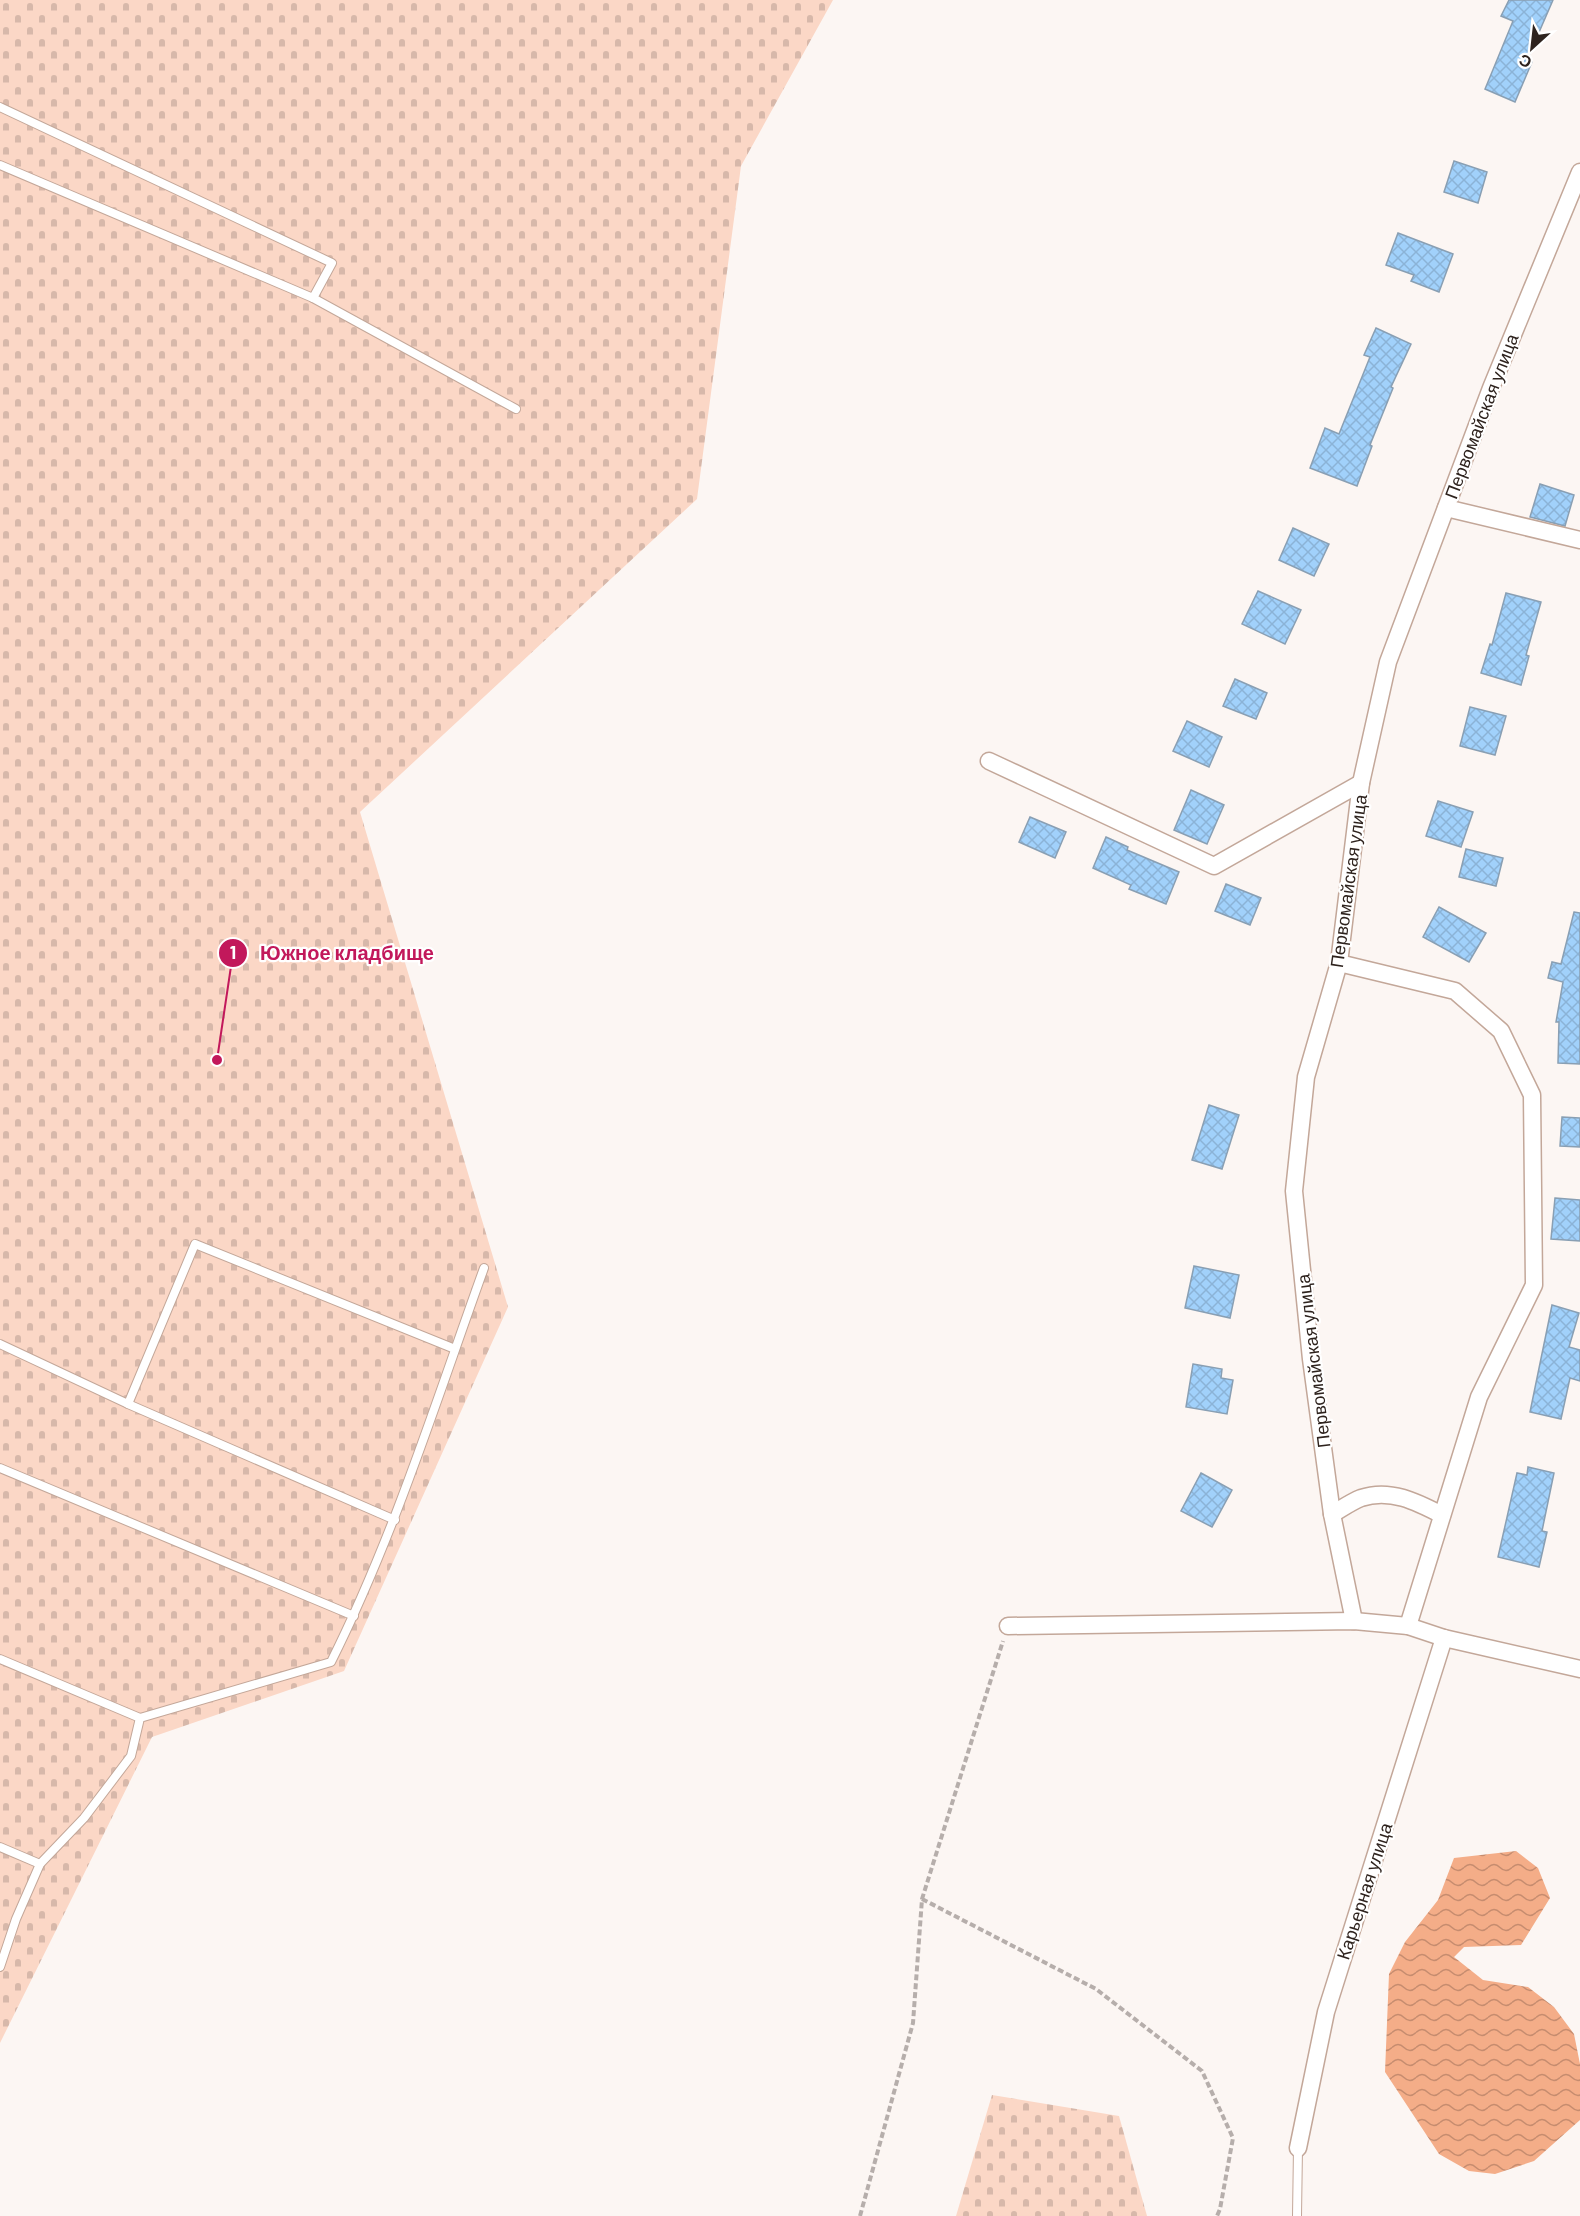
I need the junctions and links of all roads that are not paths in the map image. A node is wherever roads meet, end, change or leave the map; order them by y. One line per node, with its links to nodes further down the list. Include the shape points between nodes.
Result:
1 (0, 107): 4 (lane, via 332,263)
2 (0, 165): 4 (lane)
3 (1580, 172): 6 (street, Первомайская улица)
4 (313, 298): 5 (lane)
5 (516, 409)
6 (1446, 508): 7 (street); 9 (street, Первомайская улица, via 1388,662)
7 (1580, 540)
8 (989, 761): 9 (street, via 1214,866)
9 (1361, 783): 10 (street, Первомайская улица)
10 (1339, 963): 16 (street, Первомайская улица, via 1306,1077 1294,1191); 17 (street, via 1455,991 1501,1031 1532,1095 1534,1285 1479,1397)
11 (484, 1268): 13 (lane)
12 (0, 1344): 14 (lane)
13 (455, 1349): 14 (lane, via 195,1244); 18 (lane)
14 (128, 1404): 18 (lane)
15 (0, 1468): 19 (lane)
16 (1332, 1514): 17 (street, via 1362,1498 1383,1495 1409,1498); 20 (street, Первомайская улица)
17 (1442, 1515): 22 (street)
18 (395, 1521): 19 (lane)
19 (354, 1616): 26 (lane, via 331,1662)
20 (1354, 1621): 21 (street); 22 (street)
21 (1008, 1626)
22 (1408, 1626): 23 (street)
23 (1444, 1638): 25 (street); 30 (street, Карьерная улица, via 1326,2012)
24 (0, 1659): 26 (lane)
25 (1580, 1670)
26 (140, 1718): 28 (lane, via 131,1756 84,1818)
27 (0, 1847): 28 (lane)
28 (40, 1864): 29 (lane)
29 (0, 1967)
30 (1298, 2148): 31 (lane)
31 (1297, 2216)

